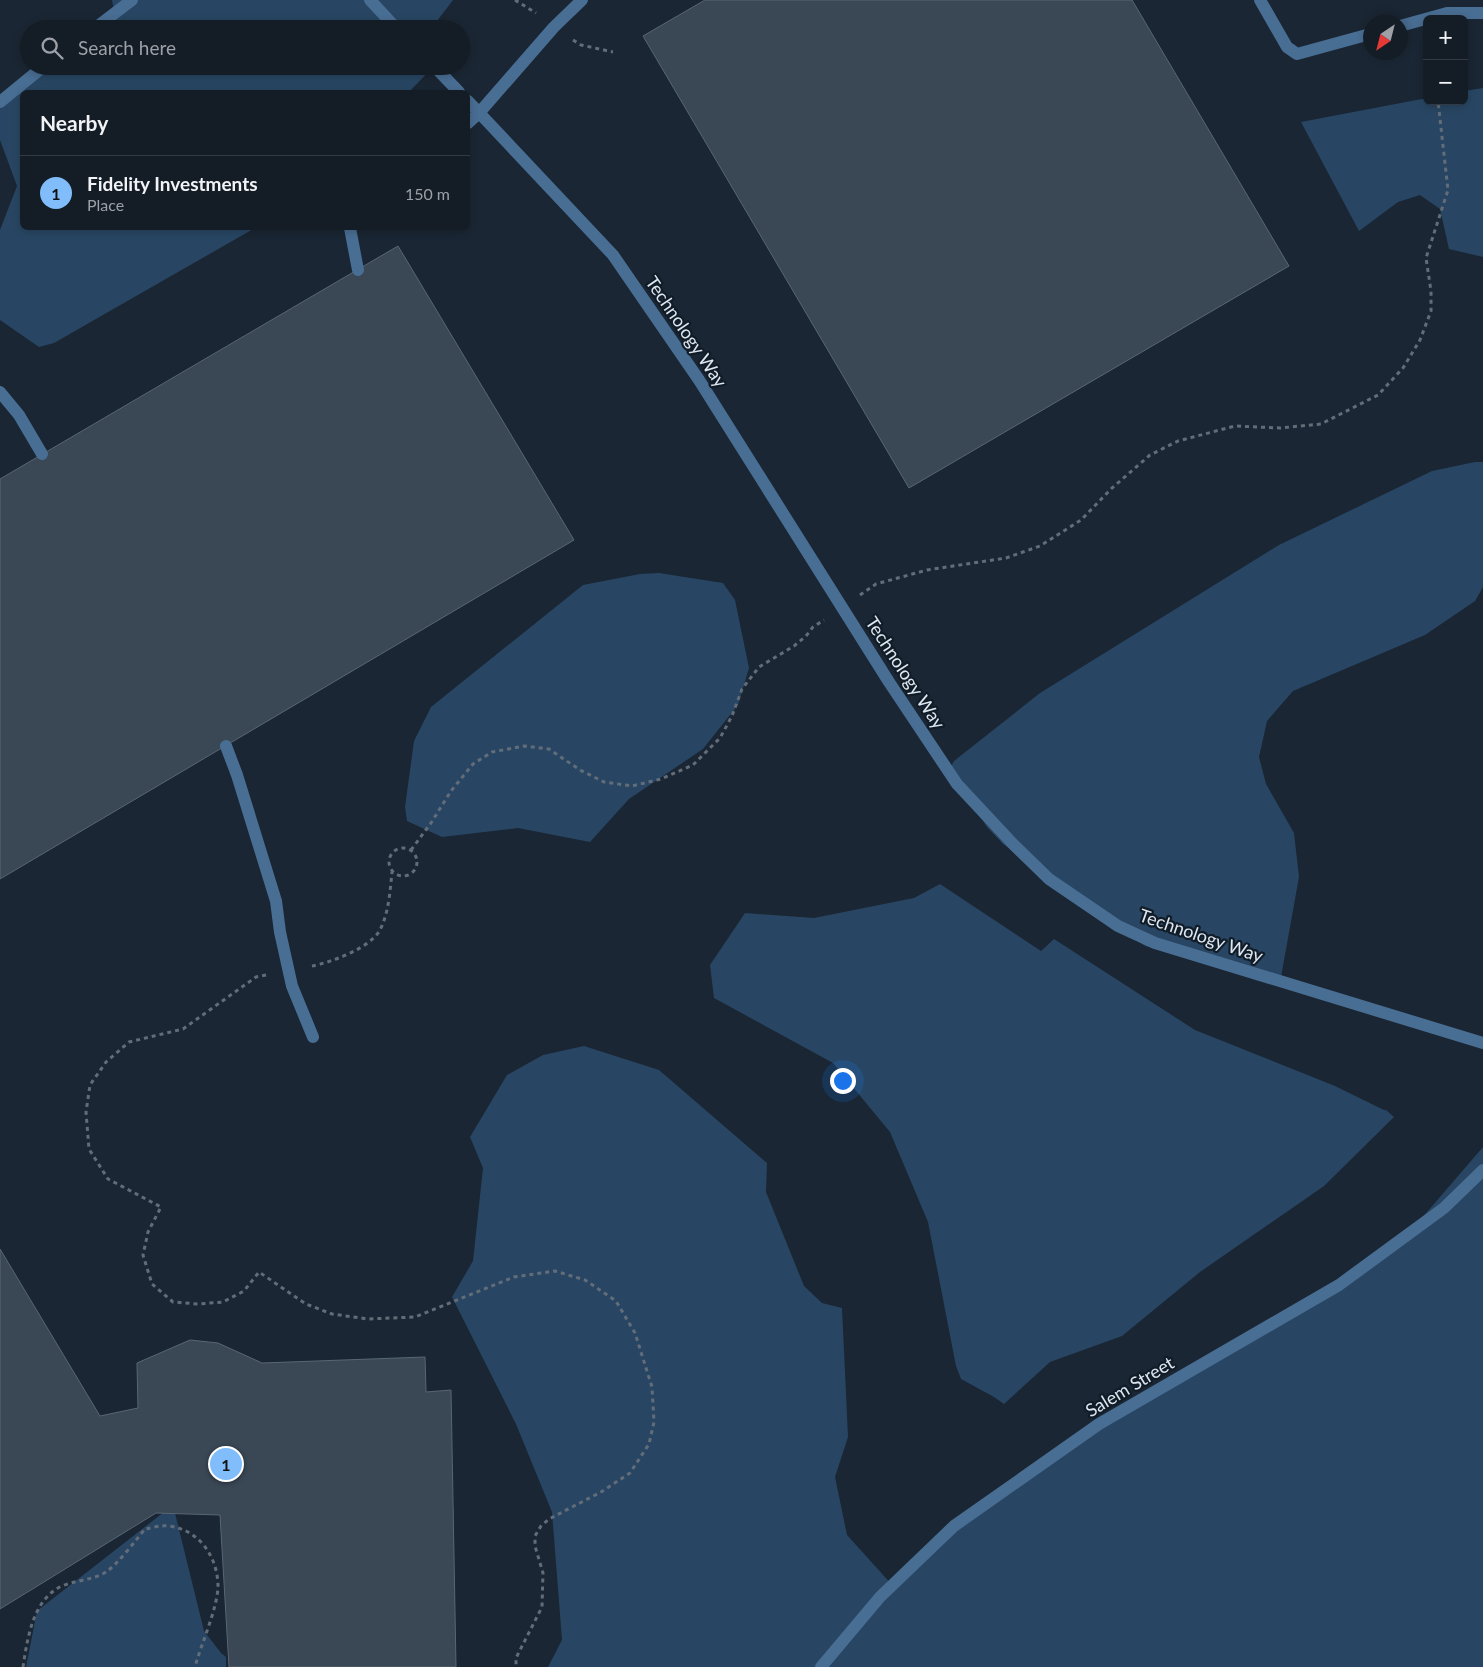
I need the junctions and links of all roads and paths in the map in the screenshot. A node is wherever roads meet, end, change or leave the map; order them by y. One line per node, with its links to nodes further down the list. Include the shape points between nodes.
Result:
1 (132, 0): 6 (street)
2 (370, 0): 7 (street)
3 (582, 0): 16 (street, via 554,26)
4 (1260, 0): 9 (street, via 1287,48 1296,54)
5 (1483, 14): 8 (street, via 1447,13)
6 (106, 20)
7 (389, 20)
8 (1408, 24)
9 (1363, 36)
10 (33, 75): 13 (street)
11 (443, 75): 12 (street)
12 (457, 90)
13 (0, 102)
14 (470, 103): 16 (street, Technology Way)
15 (1438, 105): 22 (path, via 1448,190 1426,258 1431,312 1420,340 1403,368 1378,395 1321,424 1280,428 1235,426 1178,441 1150,454 1081,520 1040,546 1006,558 927,570 876,584)
16 (479, 114): 17 (street); 22 (street, Technology Way, via 612,255 699,380)
17 (470, 121)
18 (350, 230): 19 (street)
19 (358, 270)
20 (0, 392): 21 (street)
21 (42, 454)
22 (842, 609): 24 (path, via 813,627 794,646 758,667 742,689 720,738 693,764 661,779 632,786 604,782 549,749 524,746 492,752 473,764); 28 (street, Technology Way, via 957,784 1049,879 1110,921 1155,944)
23 (226, 746): 26 (street, via 276,901)
24 (411, 850): 25 (path, via 401,848 392,853 388,862); 25 (path, via 418,858 418,868 411,876 401,877)
25 (392, 872): 26 (path, via 380,931 360,949 326,963)
26 (290, 971): 27 (street, via 292,986); 32 (path, via 256,977 183,1029 129,1042 106,1062 90,1085 86,1112 89,1149 108,1179 161,1207 148,1232 143,1255 152,1284 173,1302 223,1302 244,1291 260,1272 306,1304 332,1314 368,1319 415,1317 514,1277 555,1271 585,1280 616,1301 635,1333 652,1387 654,1422 649,1444 630,1473 540,1526 535,1546 543,1573 542,1607 516,1658)
27 (313, 1037)
28 (1483, 1043)
29 (1483, 1170): 33 (street, Salem Street, via 1444,1208 1339,1285 1099,1424 954,1526 880,1597)
30 (23, 1667): 31 (path, via 29,1632 43,1601 58,1588 106,1572 145,1529 166,1525 184,1528 202,1542 212,1556 218,1585)
31 (195, 1667)
32 (516, 1667)
33 (821, 1667)

